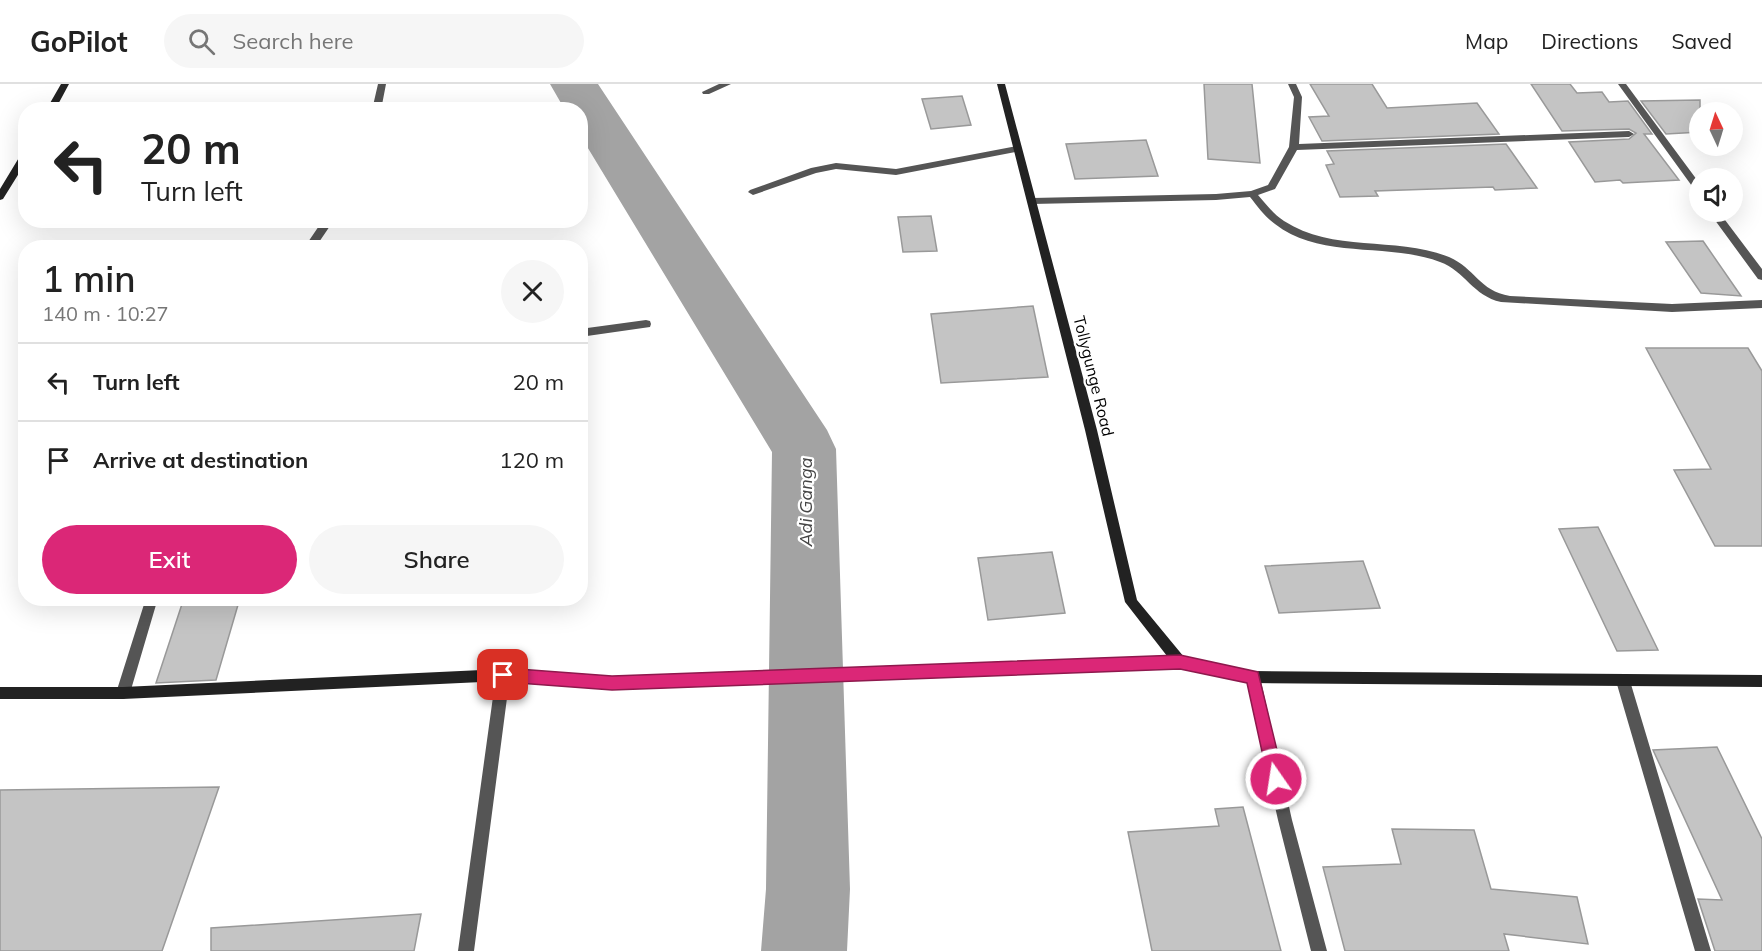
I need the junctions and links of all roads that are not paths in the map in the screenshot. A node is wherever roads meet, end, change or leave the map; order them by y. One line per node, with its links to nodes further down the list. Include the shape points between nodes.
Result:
1 (65, 84): 8 (main road)
2 (382, 84): 9 (street)
3 (727, 84): 7 (street)
4 (1001, 84): 12 (main road, Tollygunge Road)
5 (1292, 84): 11 (street, via 1298,98)
6 (1622, 84): 14 (street, via 1652,131)
7 (706, 93)
8 (55, 102)
9 (378, 102)
10 (1629, 134): 11 (street)
11 (1294, 147): 16 (street, via 1272,187)
12 (1017, 149): 15 (street, via 896,172 836,166); 18 (main road, Tollygunge Road)
13 (18, 167): 17 (main road)
14 (1689, 176)
15 (753, 192)
16 (1252, 194): 18 (street); 21 (street, via 1280,223 1299,233 1436,256 1461,268 1485,292 1510,300 1672,308)
17 (0, 197)
18 (1032, 201): 25 (main road, Tollygunge Road, via 1131,602)
19 (1722, 222): 20 (street)
20 (1762, 276)
21 (1762, 304)
22 (646, 324): 23 (street)
23 (588, 332)
24 (150, 606): 31 (street)
25 (1180, 662): 26 (main road, via 612,683); 27 (main road)
26 (503, 675): 31 (main road); 32 (street)
27 (1253, 677): 28 (main road); 33 (street)
28 (1623, 681): 29 (main road); 34 (street)
29 (1762, 681)
30 (0, 693): 31 (main road)
31 (123, 693)
32 (466, 951)
33 (1319, 951)
34 (1703, 951)

